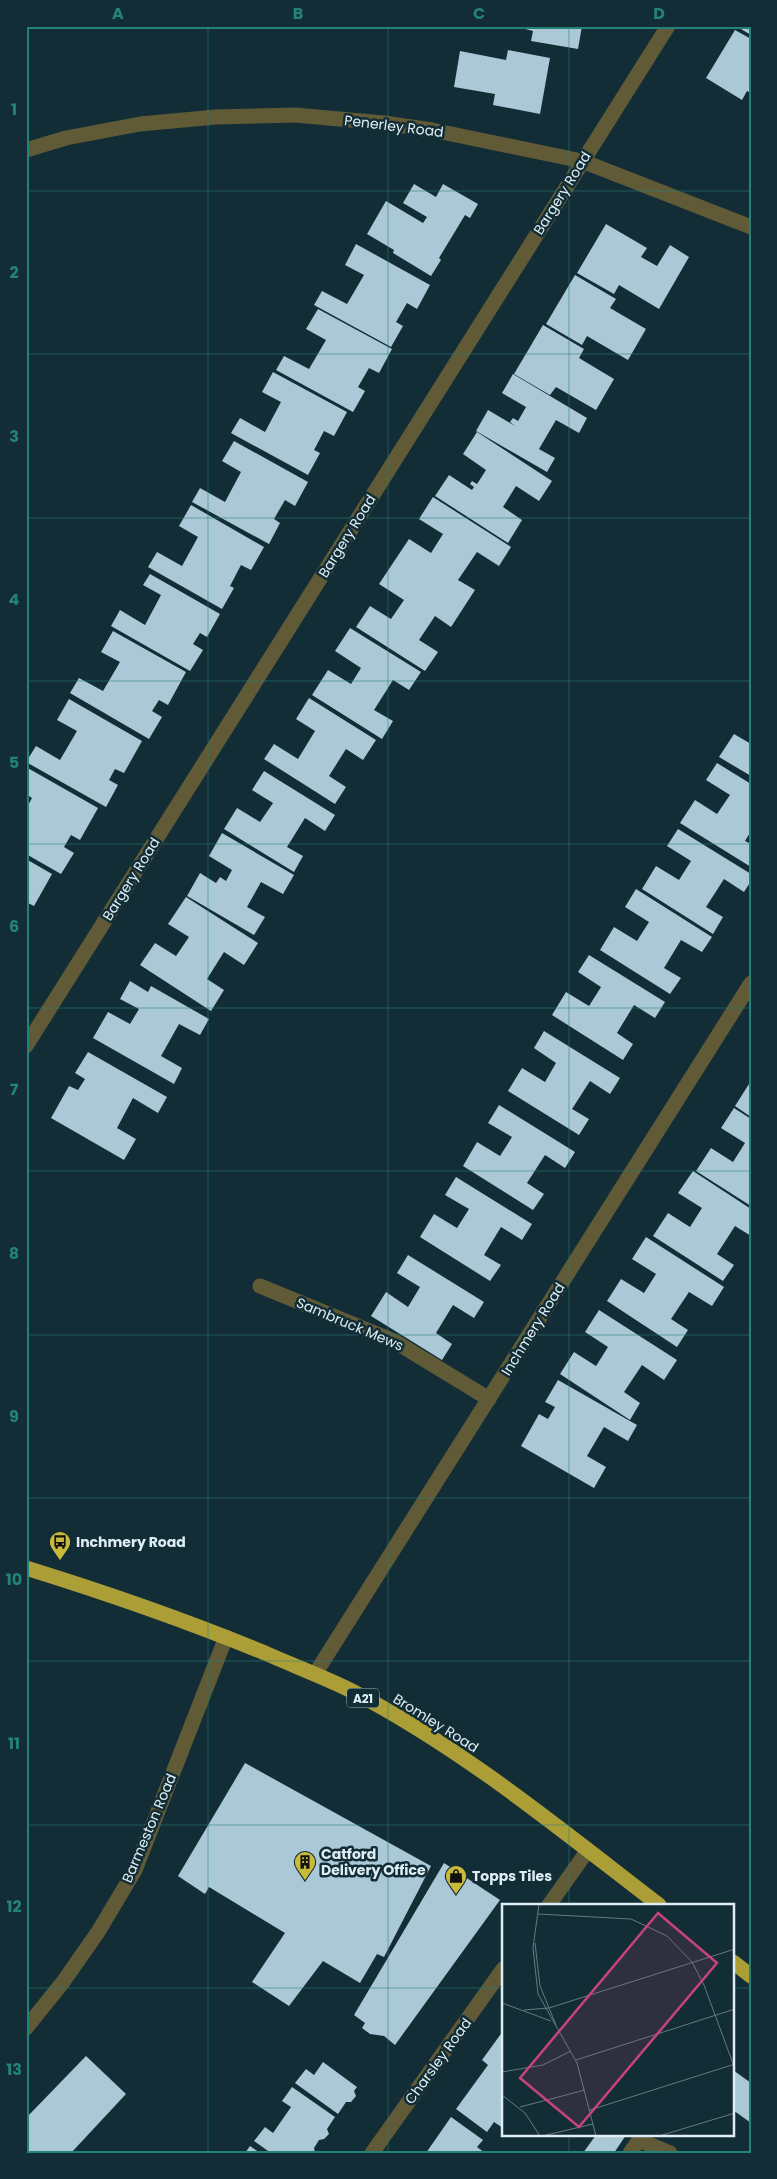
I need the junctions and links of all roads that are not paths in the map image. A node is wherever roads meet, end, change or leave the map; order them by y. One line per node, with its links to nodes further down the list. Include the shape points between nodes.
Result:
1 (668, 26): 3 (street, Bargery Road)
2 (26, 150): 3 (street, Penerley Road, via 66,138 140,124 216,117 296,116 432,130)
3 (582, 161): 4 (street, Penerley Road); 6 (street, Bargery Road)
4 (751, 227)
5 (751, 984): 8 (street, Inchmery Road)
6 (26, 1046)
7 (260, 1286): 8 (street, Sambruck Mews, via 394,1341)
8 (489, 1399): 11 (street, Inchmery Road)
9 (26, 1568): 10 (highway, Bromley Road / A21)
10 (226, 1637): 11 (highway, Bromley Road / A21); 18 (street, Barmeston Road, via 135,1870 98,1932)
11 (315, 1674): 12 (highway, Bromley Road / A21, via 441,1744)
12 (588, 1850): 13 (street); 14 (highway, Bromley Road / A21)
13 (550, 1904)
14 (658, 1904)
15 (734, 1963): 17 (highway)
16 (502, 1970): 19 (street, Charsley Road)
17 (751, 1976)
18 (26, 2028)
19 (372, 2153)
20 (630, 2153): 21 (street, via 639,2140)
21 (670, 2153)

